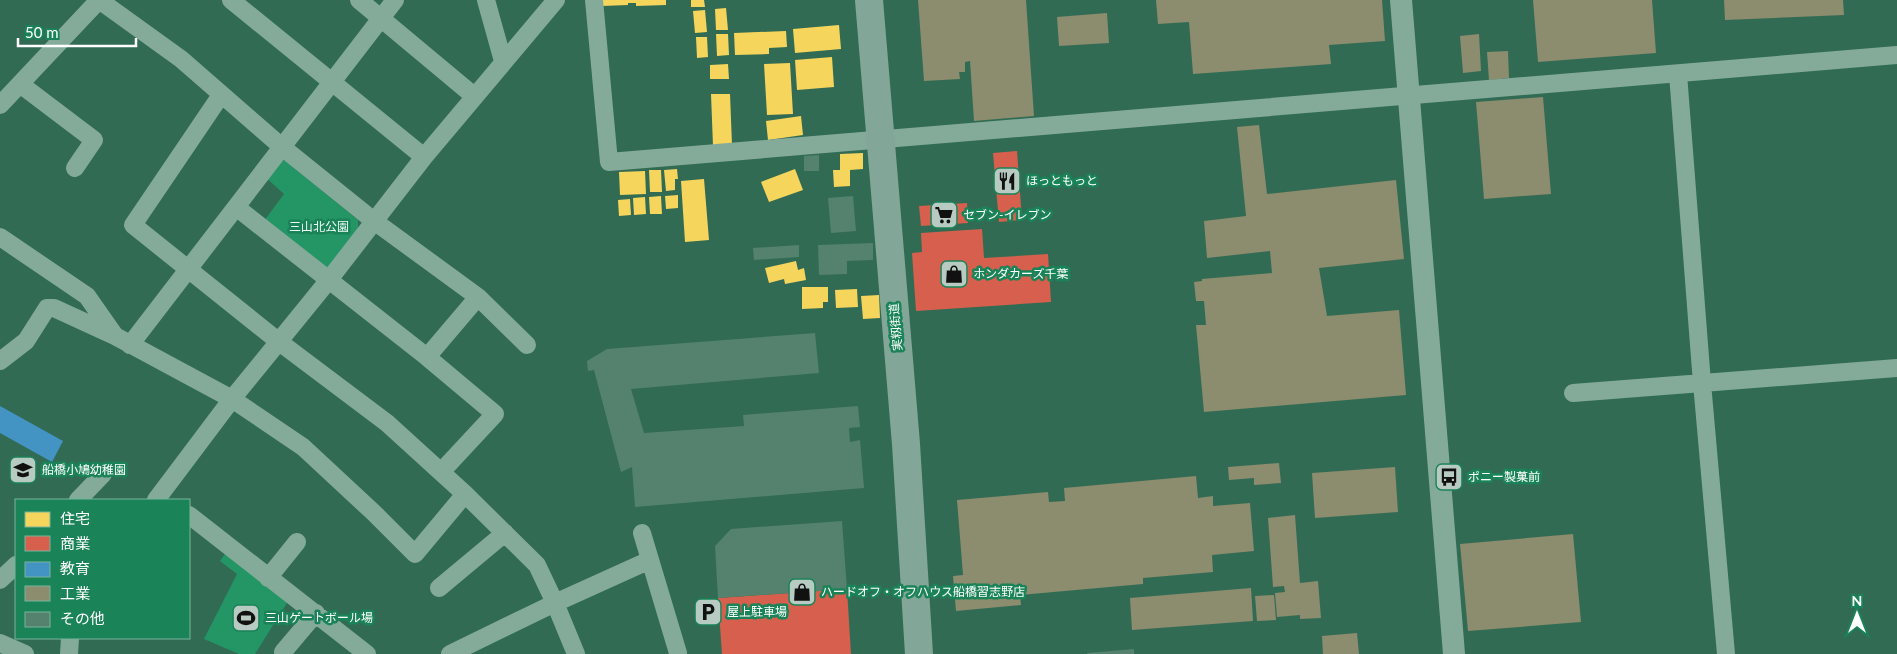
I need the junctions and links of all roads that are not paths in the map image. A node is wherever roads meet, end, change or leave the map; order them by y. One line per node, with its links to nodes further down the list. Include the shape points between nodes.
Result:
1 (99, 0): 15 (street); 16 (street, via 181,59)
2 (231, 0): 14 (street)
3 (359, 0): 10 (street)
4 (395, 0): 10 (street)
5 (486, 0): 12 (street)
6 (556, 0): 12 (street)
7 (594, 0): 20 (street, via 609,162)
8 (869, 0): 20 (main road, 実籾街道)
9 (1401, 0): 18 (street)
10 (381, 18): 14 (street); 17 (street)
11 (1897, 55): 13 (street)
12 (503, 61): 17 (street)
13 (1678, 74): 18 (street); 36 (street)
14 (333, 81): 21 (street); 22 (street)
15 (20, 84): 19 (street); 23 (street, via 94,140)
16 (221, 95): 21 (street); 27 (street, via 133,225)
17 (474, 96): 22 (street)
18 (1409, 96): 20 (street); 65 (street)
19 (0, 105)
20 (881, 140): 64 (main road, 実籾街道, via 906,444)
21 (282, 147): 24 (street); 25 (street)
22 (424, 156): 25 (street)
23 (75, 168)
24 (236, 207): 27 (street); 28 (street)
25 (374, 221): 28 (street); 29 (street)
26 (0, 237): 30 (street, via 88,296)
27 (188, 270): 30 (street); 31 (street)
28 (328, 281): 31 (street); 33 (street)
29 (478, 296): 32 (street); 33 (street)
30 (123, 340): 34 (street, via 54,308 47,308 26,341); 38 (street)
31 (278, 341): 38 (street); 39 (street, via 387,423)
32 (527, 345)
33 (428, 357): 39 (street, via 495,414)
34 (0, 361)
35 (1897, 368): 36 (street)
36 (1702, 383): 37 (street); 66 (street)
37 (1573, 393)
38 (232, 399): 41 (street, via 303,448 374,512 414,554); 42 (street)
39 (441, 472): 41 (street)
40 (103, 474): 43 (street)
41 (465, 494): 45 (street)
42 (163, 498)
43 (79, 499)
44 (190, 516): 50 (street)
45 (505, 533): 52 (street); 53 (street, via 537,565)
46 (642, 533): 48 (street)
47 (297, 542): 50 (street)
48 (650, 560): 53 (street); 63 (street)
49 (15, 566): 51 (street)
50 (268, 578): 54 (street)
51 (0, 580)
52 (439, 588)
53 (555, 603): 61 (street); 62 (street)
54 (316, 614): 57 (street); 60 (street)
55 (70, 639): 59 (street)
56 (0, 642): 58 (street)
57 (283, 652)
58 (24, 654)
59 (69, 654)
60 (367, 654)
61 (450, 654)
62 (576, 654)
63 (677, 654)
64 (919, 654)
65 (1454, 654)
66 (1726, 654)

